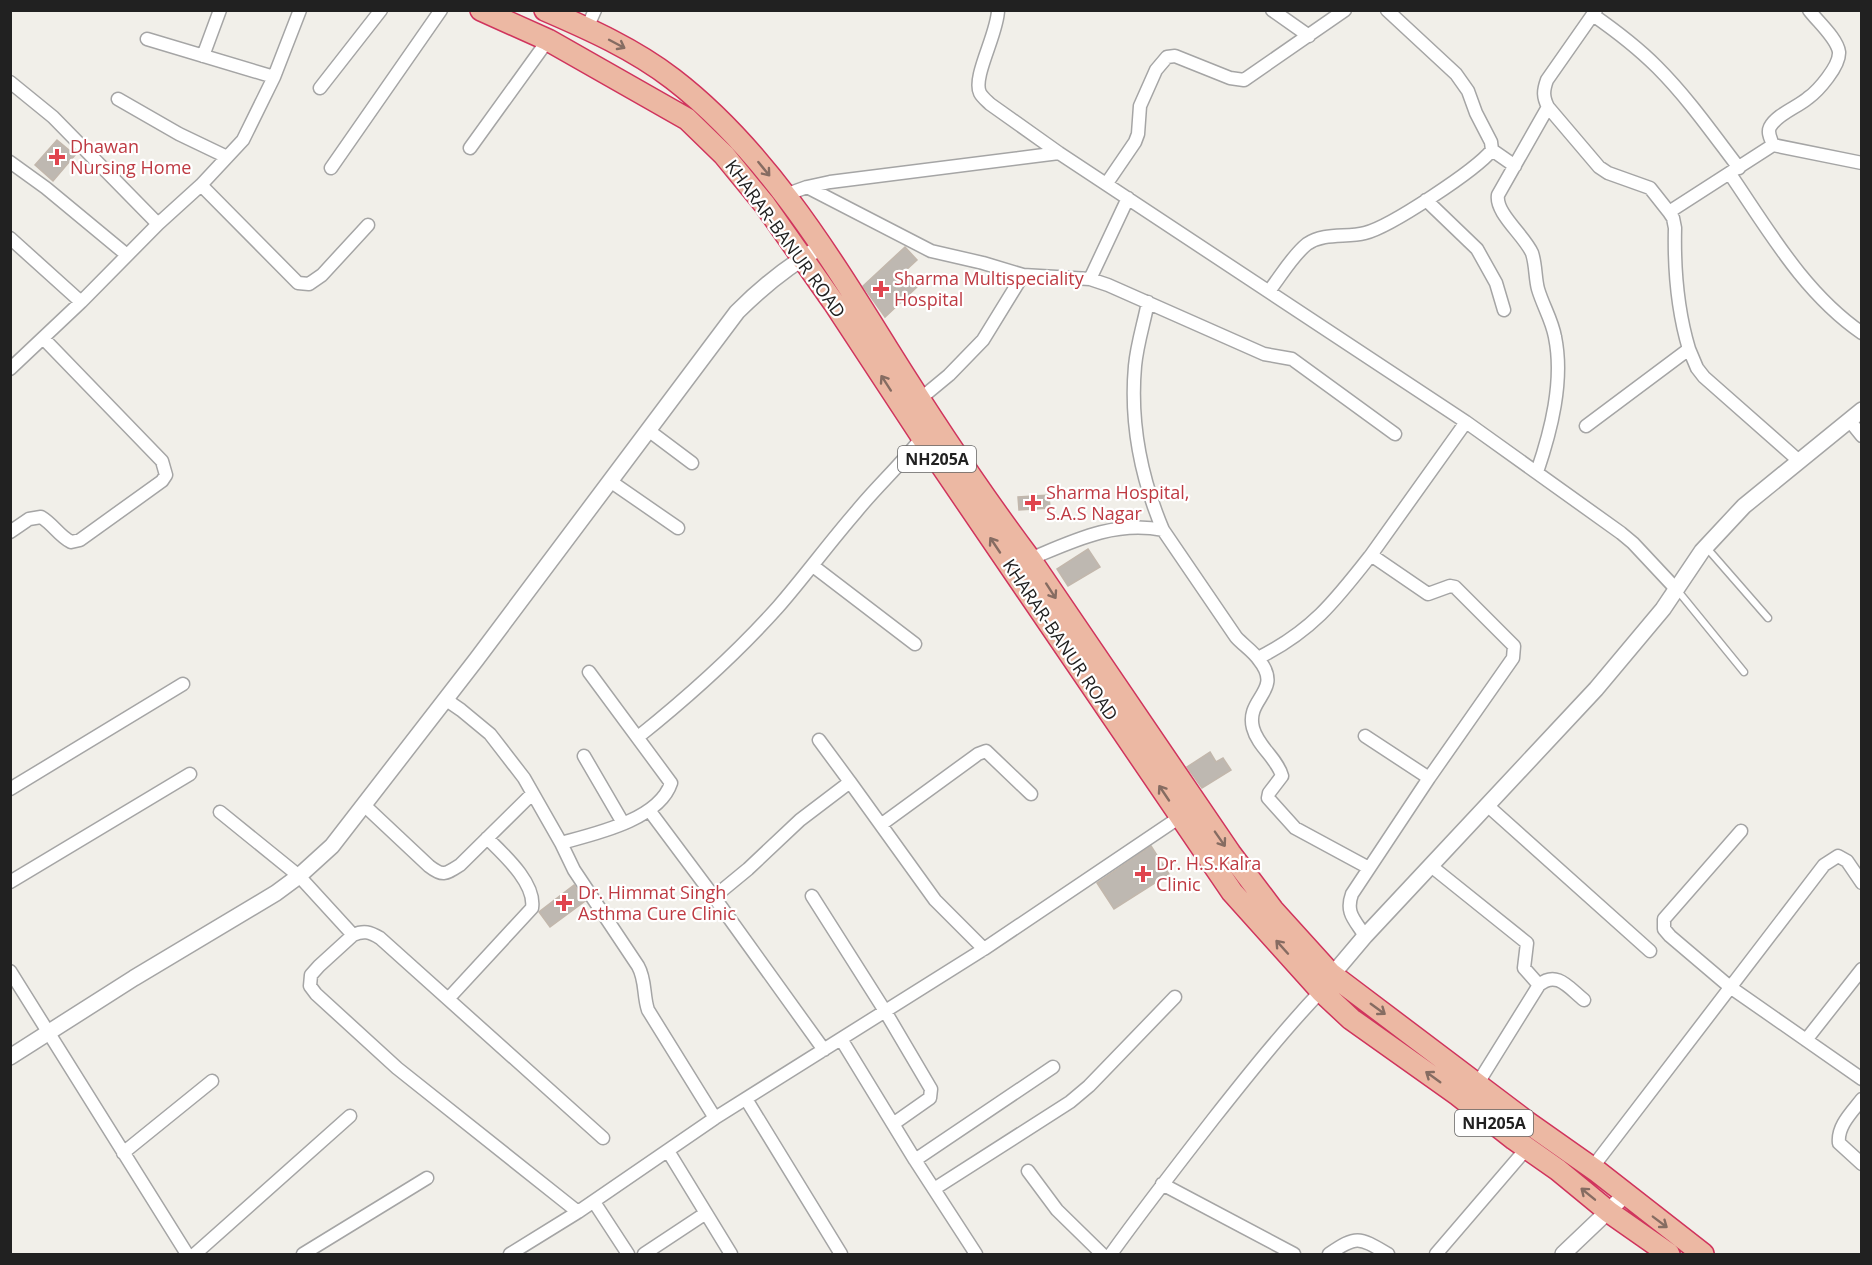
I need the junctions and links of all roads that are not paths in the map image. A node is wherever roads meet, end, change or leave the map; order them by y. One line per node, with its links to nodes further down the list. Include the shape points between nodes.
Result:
1 (220, 10): 17 (street)
2 (300, 10): 18 (street)
3 (381, 10): 20 (street)
4 (441, 10): 31 (street)
5 (481, 10): 16 (highway, KHARAR-BANUR ROAD / NH205A)
6 (545, 10): 13 (highway, NH205A)
7 (1272, 10): 14 (street)
8 (1345, 10): 14 (street)
9 (1387, 10): 25 (street, via 1456,74 1468,91)
10 (1809, 10): 23 (street, via 1839,51 1837,62 1810,97 1770,127)
11 (999, 11): 26 (street, via 977,81 980,94)
12 (1595, 13): 22 (street, via 1547,80 1543,89); 32 (street, via 1657,67 1699,114)
13 (591, 19): 36 (highway, NH205A, one-way to 36, via 673,79 727,127)
14 (1309, 36): 33 (street, via 1244,80 1175,56 1167,57 1156,70 1140,106 1135,142)
15 (147, 39): 17 (street)
16 (548, 40): 24 (street); 39 (highway, KHARAR-BANUR ROAD / NH205A, via 687,119 724,155)
17 (203, 56): 18 (street)
18 (274, 77): 27 (street, via 243,140)
19 (10, 82): 41 (street, via 53,117)
20 (320, 88)
21 (118, 99): 27 (street)
22 (1548, 107): 30 (street); 40 (street, via 1599,167 1650,189)
23 (1773, 144): 29 (street); 32 (street)
24 (470, 148)
25 (1492, 150): 30 (street); 38 (street, via 1477,166)
26 (1059, 153): 33 (street); 35 (street)
27 (227, 157): 34 (street)
28 (10, 162): 45 (street)
29 (1862, 163)
30 (1515, 166): 67 (street, via 1497,202 1532,254 1538,289 1548,311 1557,350 1551,423)
31 (331, 168)
32 (1734, 171): 40 (street); 53 (street, via 1811,288)
33 (1107, 183): 37 (street)
34 (201, 185): 41 (street); 42 (street, via 298,283 309,284 322,275)
35 (807, 187): 36 (street); 47 (street, via 924,248)
36 (784, 195): 39 (street); 44 (highway, NH205A)
37 (1128, 198): 48 (street); 49 (street)
38 (1426, 200): 49 (street, via 1367,233 1327,237 1308,244); 52 (street, via 1477,249 1493,276)
39 (765, 205): 46 (highway, KHARAR-BANUR ROAD / NH205A)
40 (1669, 212): 55 (street, via 1675,228 1677,289)
41 (158, 224): 45 (street)
42 (368, 225)
43 (10, 238): 50 (street)
44 (821, 248): 46 (street); 57 (highway, NH205A, via 852,289)
45 (127, 255): 50 (street)
46 (802, 258): 61 (street, via 737,312); 64 (highway, KHARAR-BANUR ROAD / NH205A, one-way to 46)
47 (1023, 275): 48 (street); 57 (street, via 983,340)
48 (1090, 279): 51 (street)
49 (1269, 291): 59 (street)
50 (81, 302): 54 (street)
51 (1148, 302): 62 (street, via 1264,354 1292,359); 70 (street, via 1136,363 1134,399 1140,460)
52 (1504, 310)
53 (1862, 333)
54 (43, 338): 56 (street); 71 (street, via 162,461 166,475 80,540 65,539 41,517 29,519)
55 (1689, 349): 60 (street); 65 (street, via 1697,368 1709,382)
56 (10, 369)
57 (920, 399): 74 (highway, NH205A)
58 (1855, 415): 63 (street); 65 (street)
59 (1466, 422): 67 (street); 73 (street)
60 (1586, 426)
61 (648, 430): 66 (street); 68 (street)
62 (1395, 434)
63 (1862, 436)
64 (922, 437): 75 (street); 98 (highway, KHARAR-BANUR ROAD / NH205A, one-way to 64)
65 (1798, 460): 72 (street, via 1744,506)
66 (692, 463)
67 (1537, 472): 76 (street, via 1633,543)
68 (610, 481): 69 (street); 83 (street)
69 (678, 528)
70 (1163, 530): 74 (street, via 1144,526 1111,529); 79 (street, via 1236,637)
71 (10, 532)
72 (1706, 547): 76 (street); 77 (lane)
73 (1371, 555): 79 (street, via 1329,608 1306,629); 89 (street, via 1428,594 1455,587 1514,646 1513,658)
74 (1030, 559): 117 (highway, NH205A, one-way to 117, via 1230,853)
75 (813, 566): 78 (street); 85 (street, via 718,668)
76 (1677, 590): 81 (lane); 95 (street, via 1596,690)
77 (1768, 618)
78 (915, 644)
79 (1258, 658): 105 (street, via 1269,681 1253,711 1252,726 1282,776 1268,798 1295,828)
80 (589, 672): 85 (street)
81 (1743, 672)
82 (183, 684): 91 (street)
83 (445, 699): 92 (street, via 490,734); 94 (street)
84 (1365, 736): 89 (street)
85 (638, 737): 96 (street, via 671,783 669,791)
86 (819, 740): 90 (street)
87 (584, 756): 99 (street)
88 (190, 774): 107 (street)
89 (1428, 778): 105 (street)
90 (850, 782): 100 (street); 110 (street, via 800,820)
91 (10, 789)
92 (532, 794): 102 (street); 103 (street)
93 (1031, 794): 100 (street, via 986,752)
94 (364, 805): 102 (street, via 438,873 447,873 460,865); 106 (street, via 332,846)
95 (1488, 806): 104 (street); 114 (street)
96 (649, 810): 99 (street); 110 (street)
97 (220, 812): 106 (street)
98 (1180, 817): 113 (street); 117 (highway, KHARAR-BANUR ROAD / NH205A, one-way to 98, via 1232,892)
99 (623, 823): 103 (street)
100 (882, 824): 113 (street, via 935,900)
101 (1741, 831): 119 (street, via 1664,919 1664,929 1670,936)
102 (487, 838): 121 (street, via 520,874 533,899 532,908)
103 (561, 843): 136 (street, via 574,870 638,966 648,1010)
104 (1431, 866): 112 (street); 118 (street, via 1527,944 1524,968)
105 (1369, 868): 112 (street, via 1348,904)
106 (299, 876): 111 (street); 124 (street)
107 (10, 882)
108 (1862, 883): 119 (street, via 1847,861 1838,856 1832,858)
109 (812, 896): 123 (street)
110 (714, 897): 127 (street)
111 (353, 935): 121 (street, via 369,931 380,938); 151 (street, via 311,975 310,986 316,994 396,1068)
112 (1365, 936): 117 (street)
113 (984, 949): 123 (street)
114 (1650, 951)
115 (1862, 969): 126 (street)
116 (10, 971): 124 (street)
117 (1326, 982): 132 (highway, NH205A, one-way to 132); 139 (highway, KHARAR-BANUR ROAD / NH205A, one-way to 117, via 1351,1019); 147 (street)
118 (1539, 986): 122 (street, via 1554,978); 132 (street)
119 (1730, 987): 126 (street); 144 (street)
120 (1176, 997): 148 (street, via 1070,1102)
121 (448, 999): 138 (street)
122 (1584, 1000)
123 (885, 1011): 125 (street); 137 (street, via 931,1089 930,1098)
124 (49, 1032): 128 (street); 141 (street)
125 (841, 1039): 127 (street); 137 (street)
126 (1806, 1040): 130 (street)
127 (824, 1050): 133 (street)
128 (10, 1058)
129 (1053, 1067): 142 (street)
130 (1862, 1079)
131 (212, 1081): 141 (street)
132 (1478, 1083): 144 (highway, NH205A)
133 (746, 1099): 136 (street); 161 (street)
134 (1862, 1099): 143 (street, via 1838,1135 1839,1143)
135 (350, 1116): 155 (street)
136 (715, 1118): 140 (street)
137 (893, 1124): 142 (street)
138 (603, 1138)
139 (1527, 1148): 152 (highway, KHARAR-BANUR ROAD / NH205A, one-way to 139); 168 (street)
140 (668, 1151): 150 (street); 153 (street)
141 (123, 1153): 154 (street)
142 (915, 1160): 148 (street)
143 (1862, 1164)
144 (1595, 1170): 149 (highway, NH205A)
145 (1028, 1171): 163 (street, via 1057,1210)
146 (427, 1178): 156 (street)
147 (1162, 1184): 164 (street); 165 (street)
148 (934, 1189): 162 (street)
149 (1625, 1195): 152 (street); 171 (highway, NH205A, one-way to 171)
150 (594, 1202): 151 (street); 158 (street)
151 (578, 1212): 157 (street)
152 (1609, 1212): 169 (street); 170 (highway, KHARAR-BANUR ROAD / NH205A)
153 (706, 1213): 159 (street); 160 (street)
154 (187, 1254)
155 (195, 1254)
156 (303, 1254)
157 (510, 1254)
158 (628, 1254)
159 (644, 1254)
160 (731, 1254)
161 (841, 1254)
162 (976, 1254)
163 (1102, 1254)
164 (1111, 1254)
165 (1294, 1254)
166 (1329, 1254): 167 (street, via 1356,1240)
167 (1388, 1254)
168 (1436, 1254)
169 (1563, 1254)
170 (1668, 1254)
171 (1703, 1254)

